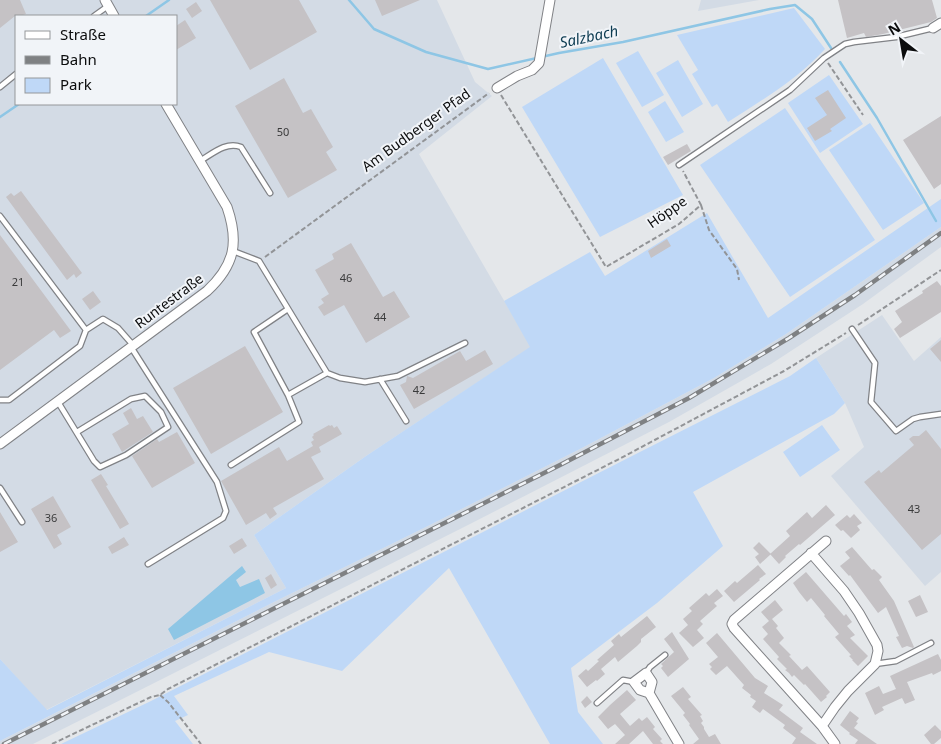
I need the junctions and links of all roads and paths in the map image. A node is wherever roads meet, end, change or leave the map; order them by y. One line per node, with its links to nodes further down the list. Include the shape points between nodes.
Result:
1 (550, 0): 9 (street, via 539,63)
2 (107, 3): 3 (lane); 4 (street)
3 (95, 15)
4 (113, 15)
5 (937, 26): 6 (lane, via 845,44)
6 (824, 58): 11 (path); 13 (lane, via 769,106)
7 (15, 75): 8 (lane)
8 (0, 86)
9 (497, 88): 15 (path, Höppe, via 606,267 679,224); 18 (path, Am Budberger Pfad)
10 (167, 105): 12 (street, Runtestraße)
11 (863, 115)
12 (200, 161): 14 (lane, via 225,146 241,147); 17 (street, Runtestraße, via 227,207 235,237)
13 (679, 165): 15 (path, Höppe)
14 (270, 193)
15 (701, 205): 20 (path, via 709,230 737,269)
16 (0, 216): 23 (lane)
17 (233, 251): 18 (lane); 25 (street, Runtestraße, via 218,281)
18 (259, 262): 21 (lane)
19 (941, 270): 22 (path)
20 (739, 280)
21 (288, 309): 26 (lane); 28 (lane, via 254,332)
22 (852, 329): 31 (lane, via 875,363 871,402 896,431 920,416); 47 (path, via 784,371 630,453 168,689)
23 (86, 330): 25 (lane, via 103,319 118,328); 29 (lane, via 80,346 9,400)
24 (465, 343): 27 (lane, via 398,376)
25 (132, 346): 30 (street, Runtestraße); 40 (lane, via 217,482 226,510 223,518)
26 (327, 373): 27 (lane, via 365,382); 28 (lane)
27 (380, 379): 32 (lane)
28 (288, 395): 35 (lane, via 298,422)
29 (0, 400)
30 (58, 402): 33 (lane); 34 (street, Runtestraße)
31 (941, 414)
32 (406, 421)
33 (76, 432): 33 (lane, via 100,467 126,455 168,427 161,412 145,396 130,399)
34 (0, 444)
35 (231, 466)
36 (0, 488): 37 (lane)
37 (22, 522)
38 (826, 541): 39 (street)
39 (812, 553): 43 (street, via 859,613 877,645); 49 (street, via 732,624)
40 (148, 564)
41 (931, 643): 43 (lane, via 896,661)
42 (664, 655): 44 (lane)
43 (875, 664): 49 (street, via 848,691)
44 (646, 673): 45 (street); 46 (street, via 652,682)
45 (634, 682): 46 (street, via 640,690); 48 (lane, via 624,680)
46 (649, 692): 52 (street)
47 (160, 696): 50 (path, via 151,697); 51 (path)
48 (597, 702)
49 (822, 726): 53 (street)
50 (52, 744)
51 (201, 744)
52 (679, 744)
53 (835, 744)

